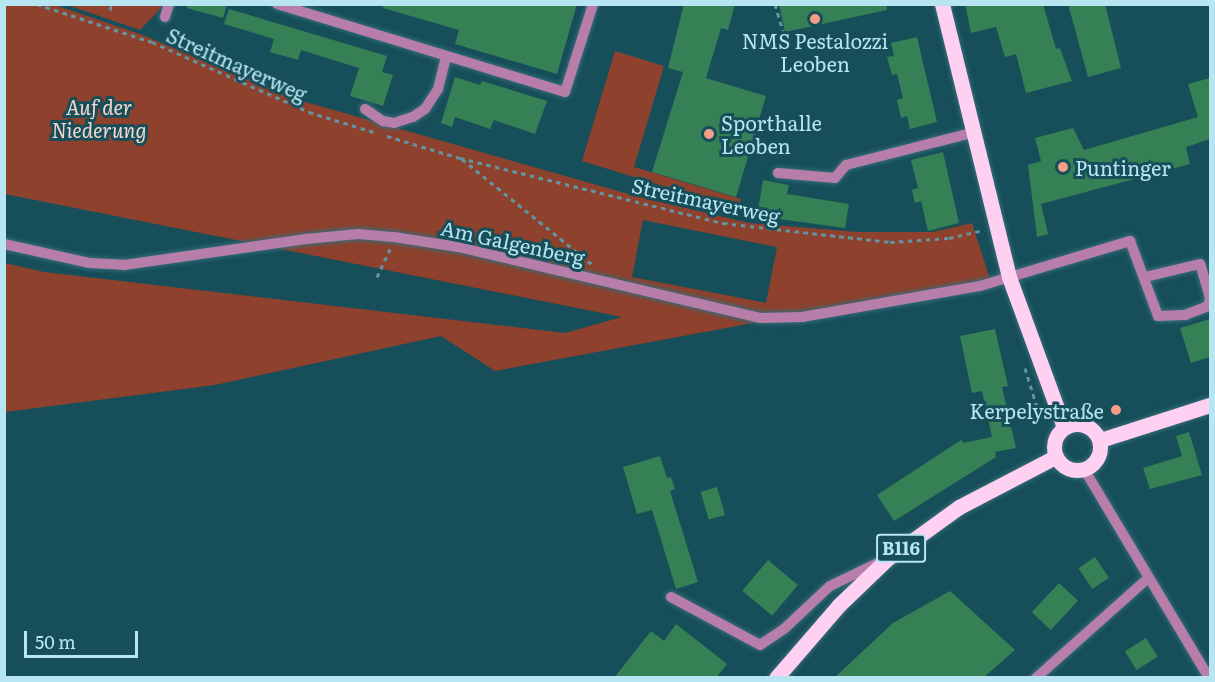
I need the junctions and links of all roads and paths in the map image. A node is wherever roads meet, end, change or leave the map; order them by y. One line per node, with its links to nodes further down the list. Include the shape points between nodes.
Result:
1 (38, 4): 14 (path, Streitmayerweg, via 152,42 309,112)
2 (112, 4): 8 (path)
3 (169, 4): 9 (street)
4 (277, 4): 11 (street)
5 (593, 4): 11 (street, via 565,92)
6 (775, 4): 10 (path)
7 (942, 4): 13 (main road)
8 (110, 10)
9 (165, 16)
10 (787, 45)
11 (446, 58): 12 (street, via 442,82 433,98 413,117 394,123 382,121)
12 (365, 109)
13 (972, 133): 15 (street, via 846,165 835,178); 16 (main road)
14 (460, 158): 16 (path, Streitmayerweg, via 723,223 843,239 910,242); 22 (path, Streitmayerweg, via 593,264)
15 (778, 173)
16 (995, 227): 20 (main road)
17 (394, 237): 18 (street, Am Galgenberg, via 358,234 306,239 124,265 88,262); 19 (path); 22 (street, Am Galgenberg, via 458,247)
18 (4, 244)
19 (377, 277)
20 (1009, 277): 21 (street, Am Galgenberg, via 1130,241); 22 (street, Am Galgenberg, via 980,286 802,317 761,318); 24 (main road)
21 (1145, 277): 21 (street, via 1200,264 1210,298 1208,306 1185,315 1158,316 1153,311)
22 (598, 279)
23 (1210, 405): 25 (main road)
24 (1064, 427): 25 (main road, via 1081,423 1096,432); 26 (main road, via 1055,437)
25 (1100, 440): 27 (main road, via 1098,458)
26 (1055, 457): 27 (main road, via 1067,468); 28 (main road, B116, via 959,507)
27 (1084, 469): 29 (street)
28 (887, 559): 30 (street, via 830,586 784,630 760,645); 31 (main road, B116, via 839,605)
29 (1148, 579): 32 (street); 33 (street)
30 (671, 597)
31 (776, 678)
32 (1036, 678)
33 (1209, 678)

